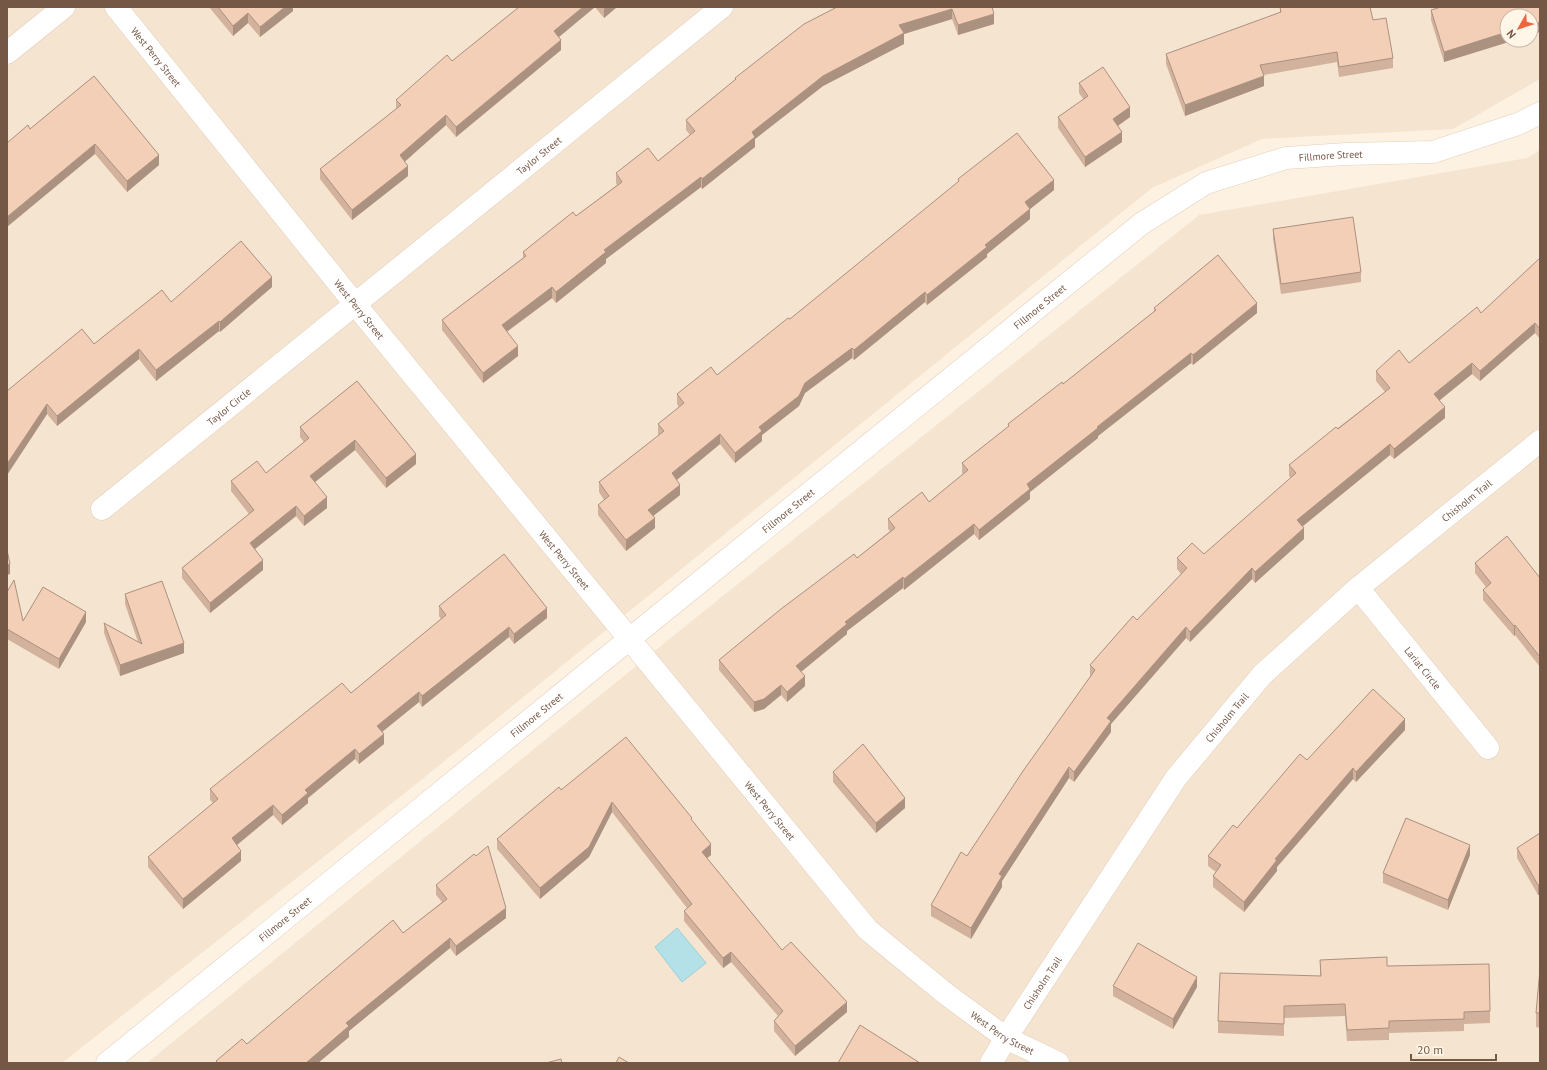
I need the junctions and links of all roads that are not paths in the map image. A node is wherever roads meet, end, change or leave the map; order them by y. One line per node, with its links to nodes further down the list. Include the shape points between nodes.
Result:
1 (64, 7): 4 (street)
2 (116, 7): 6 (street, West Perry Street)
3 (722, 7): 6 (street, Taylor Street)
4 (7, 53)
5 (1540, 113): 10 (street, Fillmore Street, via 1518,124 1433,152 1286,158 1206,183 1141,224)
6 (354, 304): 8 (street, Taylor Circle); 10 (street, West Perry Street)
7 (1540, 441): 9 (street, Chisholm Trail)
8 (102, 509)
9 (1358, 588): 11 (street, Lariat Circle); 12 (street, Chisholm Trail, via 1262,675 1176,778)
10 (629, 640): 12 (street, West Perry Street, via 868,930 946,994); 13 (street, Fillmore Street)
11 (1488, 748)
12 (1006, 1038): 14 (street, Chisholm Trail); 15 (street, West Perry Street)
13 (107, 1063)
14 (991, 1063)
15 (1058, 1063)

